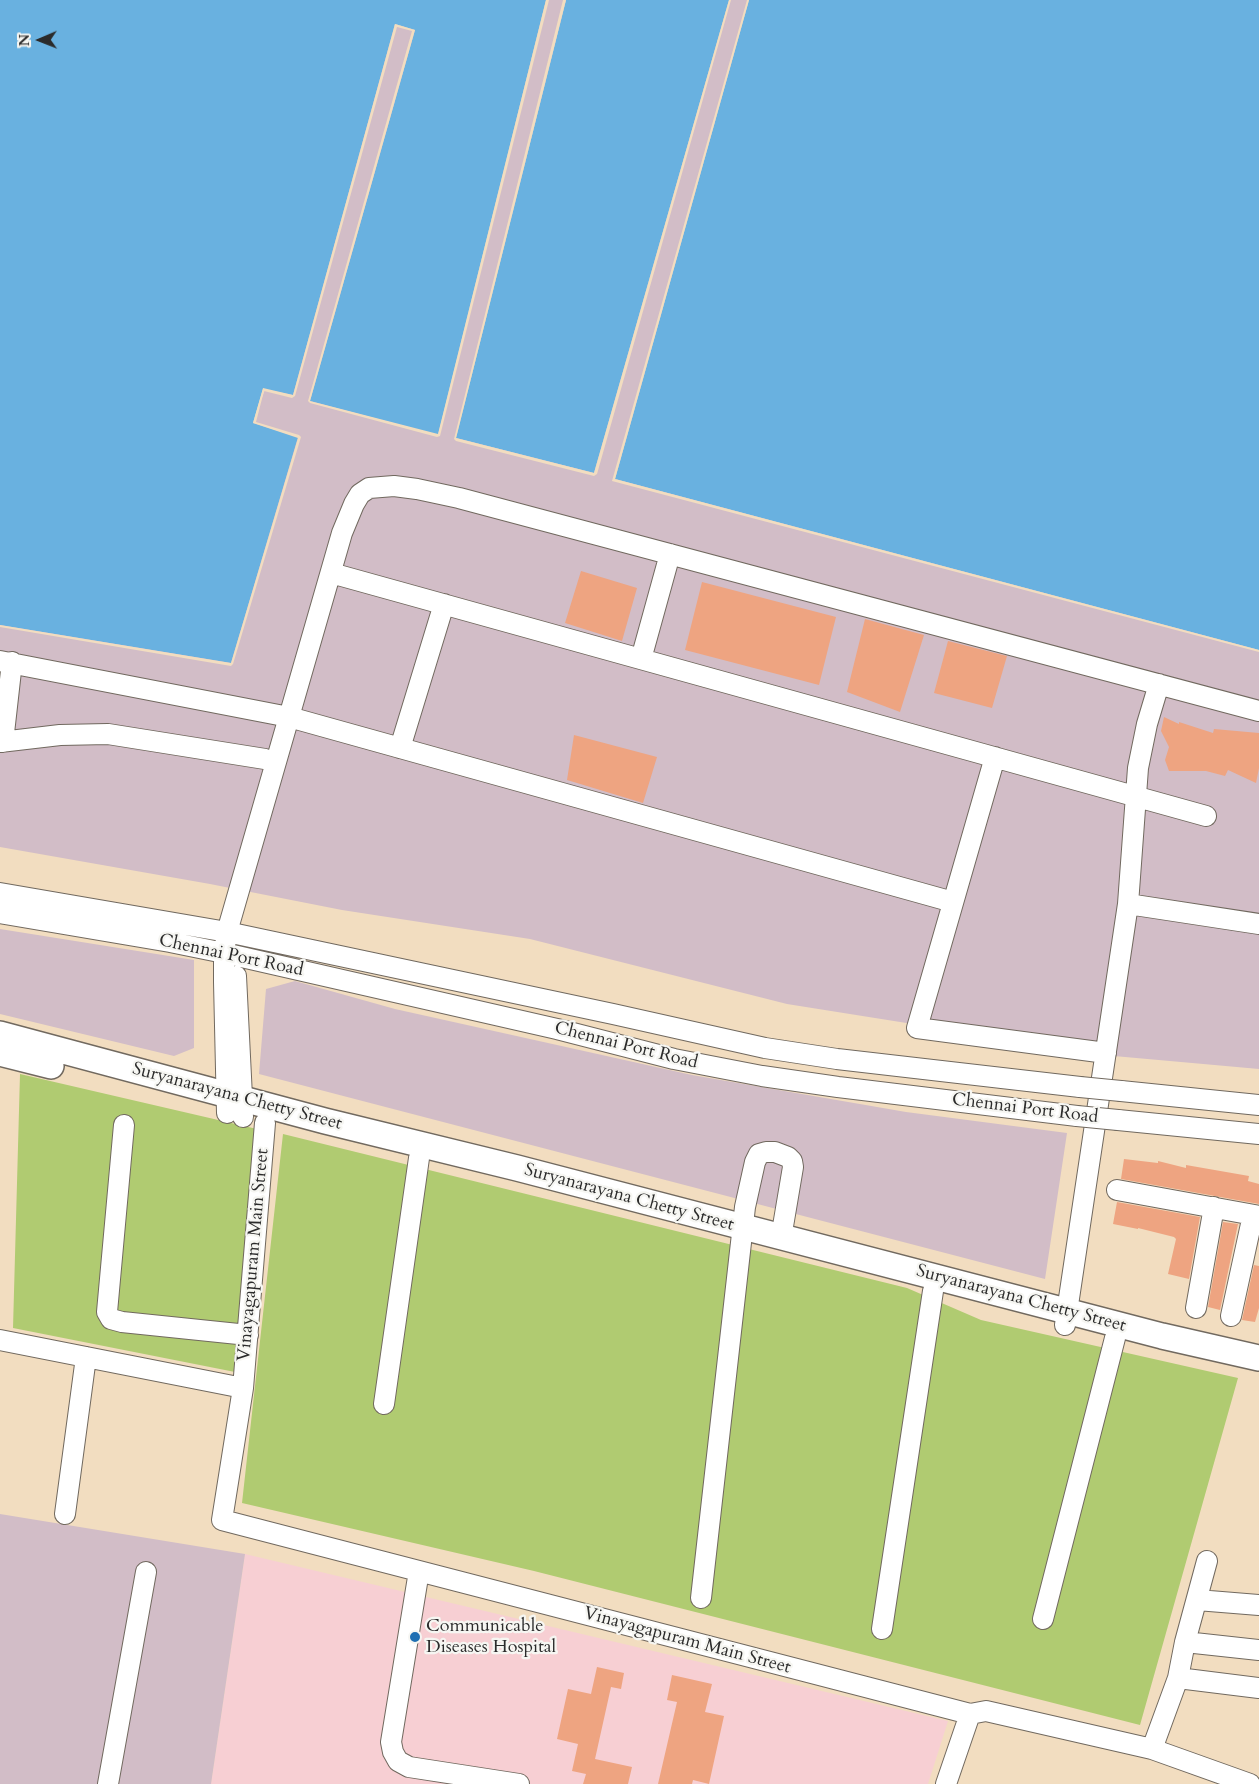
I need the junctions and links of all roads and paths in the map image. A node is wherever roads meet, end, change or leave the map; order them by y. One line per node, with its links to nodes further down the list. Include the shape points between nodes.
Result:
1 (670, 554): 2 (street, via 459,498 417,489 381,486 360,494 354,504); 4 (street); 6 (street)
2 (330, 573): 3 (street); 8 (street)
3 (444, 604): 4 (street); 10 (street)
4 (641, 659): 11 (street)
5 (6, 662): 8 (street); 9 (street)
6 (1159, 684): 7 (street); 13 (street, via 1141,750)
7 (1259, 711)
8 (289, 717): 10 (street); 20 (street)
9 (2, 742): 12 (street, via 60,735 108,734)
10 (400, 748): 16 (street)
11 (995, 758): 13 (street); 16 (street)
12 (265, 759)
13 (1136, 797): 14 (street); 17 (street)
14 (1206, 816)
15 (0, 893): 20 (street, Chennai Port Road)
16 (953, 902): 24 (street, via 917,1028)
17 (1128, 904): 19 (street); 24 (street)
18 (0, 913): 21 (street, Chennai Port Road)
19 (1259, 924)
20 (227, 932): 21 (street, Vinayagapuram Main Street); 25 (street, Chennai Port Road, bridge, via 765,1048 837,1059)
21 (228, 954): 26 (street, Vinayagapuram Main Street); 28 (street, Chennai Port Road, bridge, via 557,1028 674,1059 762,1076 1077,1116)
22 (0, 1034): 26 (main road, Suryanarayana Chetty Street)
23 (0, 1053): 26 (main road, Suryanarayana Chetty Street)
24 (1106, 1053): 38 (street)
25 (1259, 1105)
26 (241, 1109): 29 (main road, Suryanarayana Chetty Street); 33 (main road, Suryanarayana Chetty Street, via 527,1171); 39 (street, Vinayagapuram Main Street)
27 (124, 1124): 39 (street, via 106,1312 111,1319 122,1322)
28 (1259, 1134)
29 (419, 1158): 33 (main road, Suryanarayana Chetty Street, via 605,1208); 46 (street)
30 (1117, 1190): 31 (street)
31 (1214, 1207): 32 (street); 36 (street)
32 (1256, 1215): 37 (street)
33 (741, 1234): 34 (main road, Suryanarayana Chetty Street); 34 (street, via 755,1162 759,1154 775,1152 788,1157 793,1167); 35 (main road, Suryanarayana Chetty Street); 51 (street)
34 (782, 1238): 38 (main road, Suryanarayana Chetty Street)
35 (933, 1291): 38 (main road, Suryanarayana Chetty Street); 55 (street)
36 (1196, 1308)
37 (1231, 1316)
38 (1066, 1318): 40 (main road, Suryanarayana Chetty Street); 43 (main road, Suryanarayana Chetty Street)
39 (248, 1335): 45 (street, Vinayagapuram Main Street)
40 (1115, 1338): 44 (main road, Suryanarayana Chetty Street); 54 (street)
41 (0, 1340): 42 (street, Vinayagapuram Main Street)
42 (86, 1357): 45 (street, Vinayagapuram Main Street); 47 (street)
43 (1259, 1358)
44 (1259, 1375)
45 (242, 1388): 49 (street, Vinayagapuram Main Street, via 222,1520)
46 (384, 1404)
47 (65, 1514)
48 (1206, 1561): 52 (street)
49 (419, 1571): 60 (street, Vinayagapuram Main Street); 63 (street, via 391,1742 393,1752 398,1761 410,1767)
50 (146, 1572): 62 (street)
51 (701, 1598)
52 (1197, 1600): 53 (street); 56 (street)
53 (1259, 1605)
54 (1043, 1619)
55 (882, 1629)
56 (1186, 1642): 57 (street); 58 (street)
57 (1259, 1650)
58 (1178, 1678): 59 (street); 61 (street)
59 (1259, 1688)
60 (970, 1714): 61 (street, Vinayagapuram Main Street, via 986,1711); 64 (street)
61 (1152, 1749): 65 (street, Vinayagapuram Main Street)
62 (108, 1784)
63 (519, 1784)
64 (946, 1784)
65 (1250, 1784)

